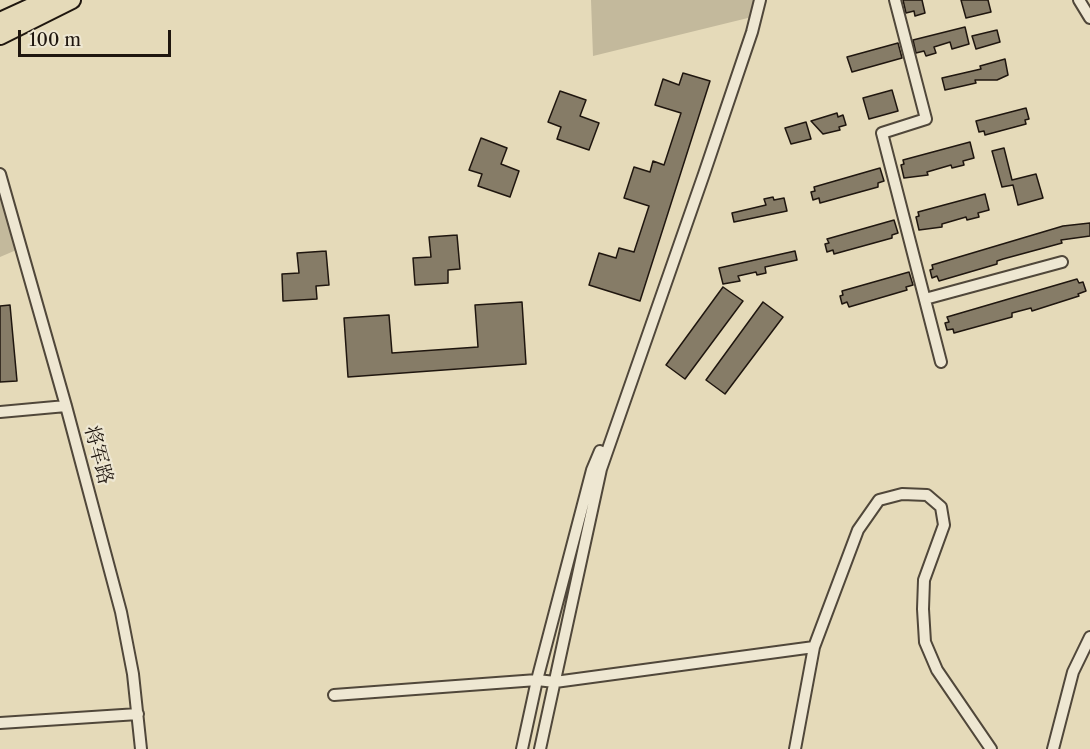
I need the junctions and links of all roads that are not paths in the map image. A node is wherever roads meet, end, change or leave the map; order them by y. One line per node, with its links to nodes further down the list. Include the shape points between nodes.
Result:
1 (46, 0): 7 (highway)
2 (72, 0): 8 (highway)
3 (760, 0): 12 (street, via 705,174)
4 (895, 0): 11 (street, via 926,119 882,133)
5 (1079, 0): 6 (street)
6 (1090, 18)
7 (0, 21)
8 (0, 36)
9 (0, 174): 14 (street, 将军路)
10 (1062, 262): 11 (street)
11 (925, 299): 13 (street)
12 (642, 351): 18 (street, via 592,470); 19 (street, via 601,469)
13 (941, 362)
14 (66, 406): 15 (street); 21 (street, 将军路, via 121,612)
15 (0, 412)
16 (1090, 637): 28 (street, via 1073,672)
17 (814, 647): 19 (street); 26 (street); 27 (street, via 858,530 879,500 902,494 927,495 941,507 944,525 924,580 925,642 937,670)
18 (537, 681): 19 (street); 20 (street); 24 (street)
19 (555, 682): 25 (street)
20 (334, 695)
21 (138, 714): 22 (street); 23 (street, 将军路)
22 (0, 723)
23 (141, 749)
24 (522, 749)
25 (540, 749)
26 (795, 749)
27 (991, 749)
28 (1053, 749)

